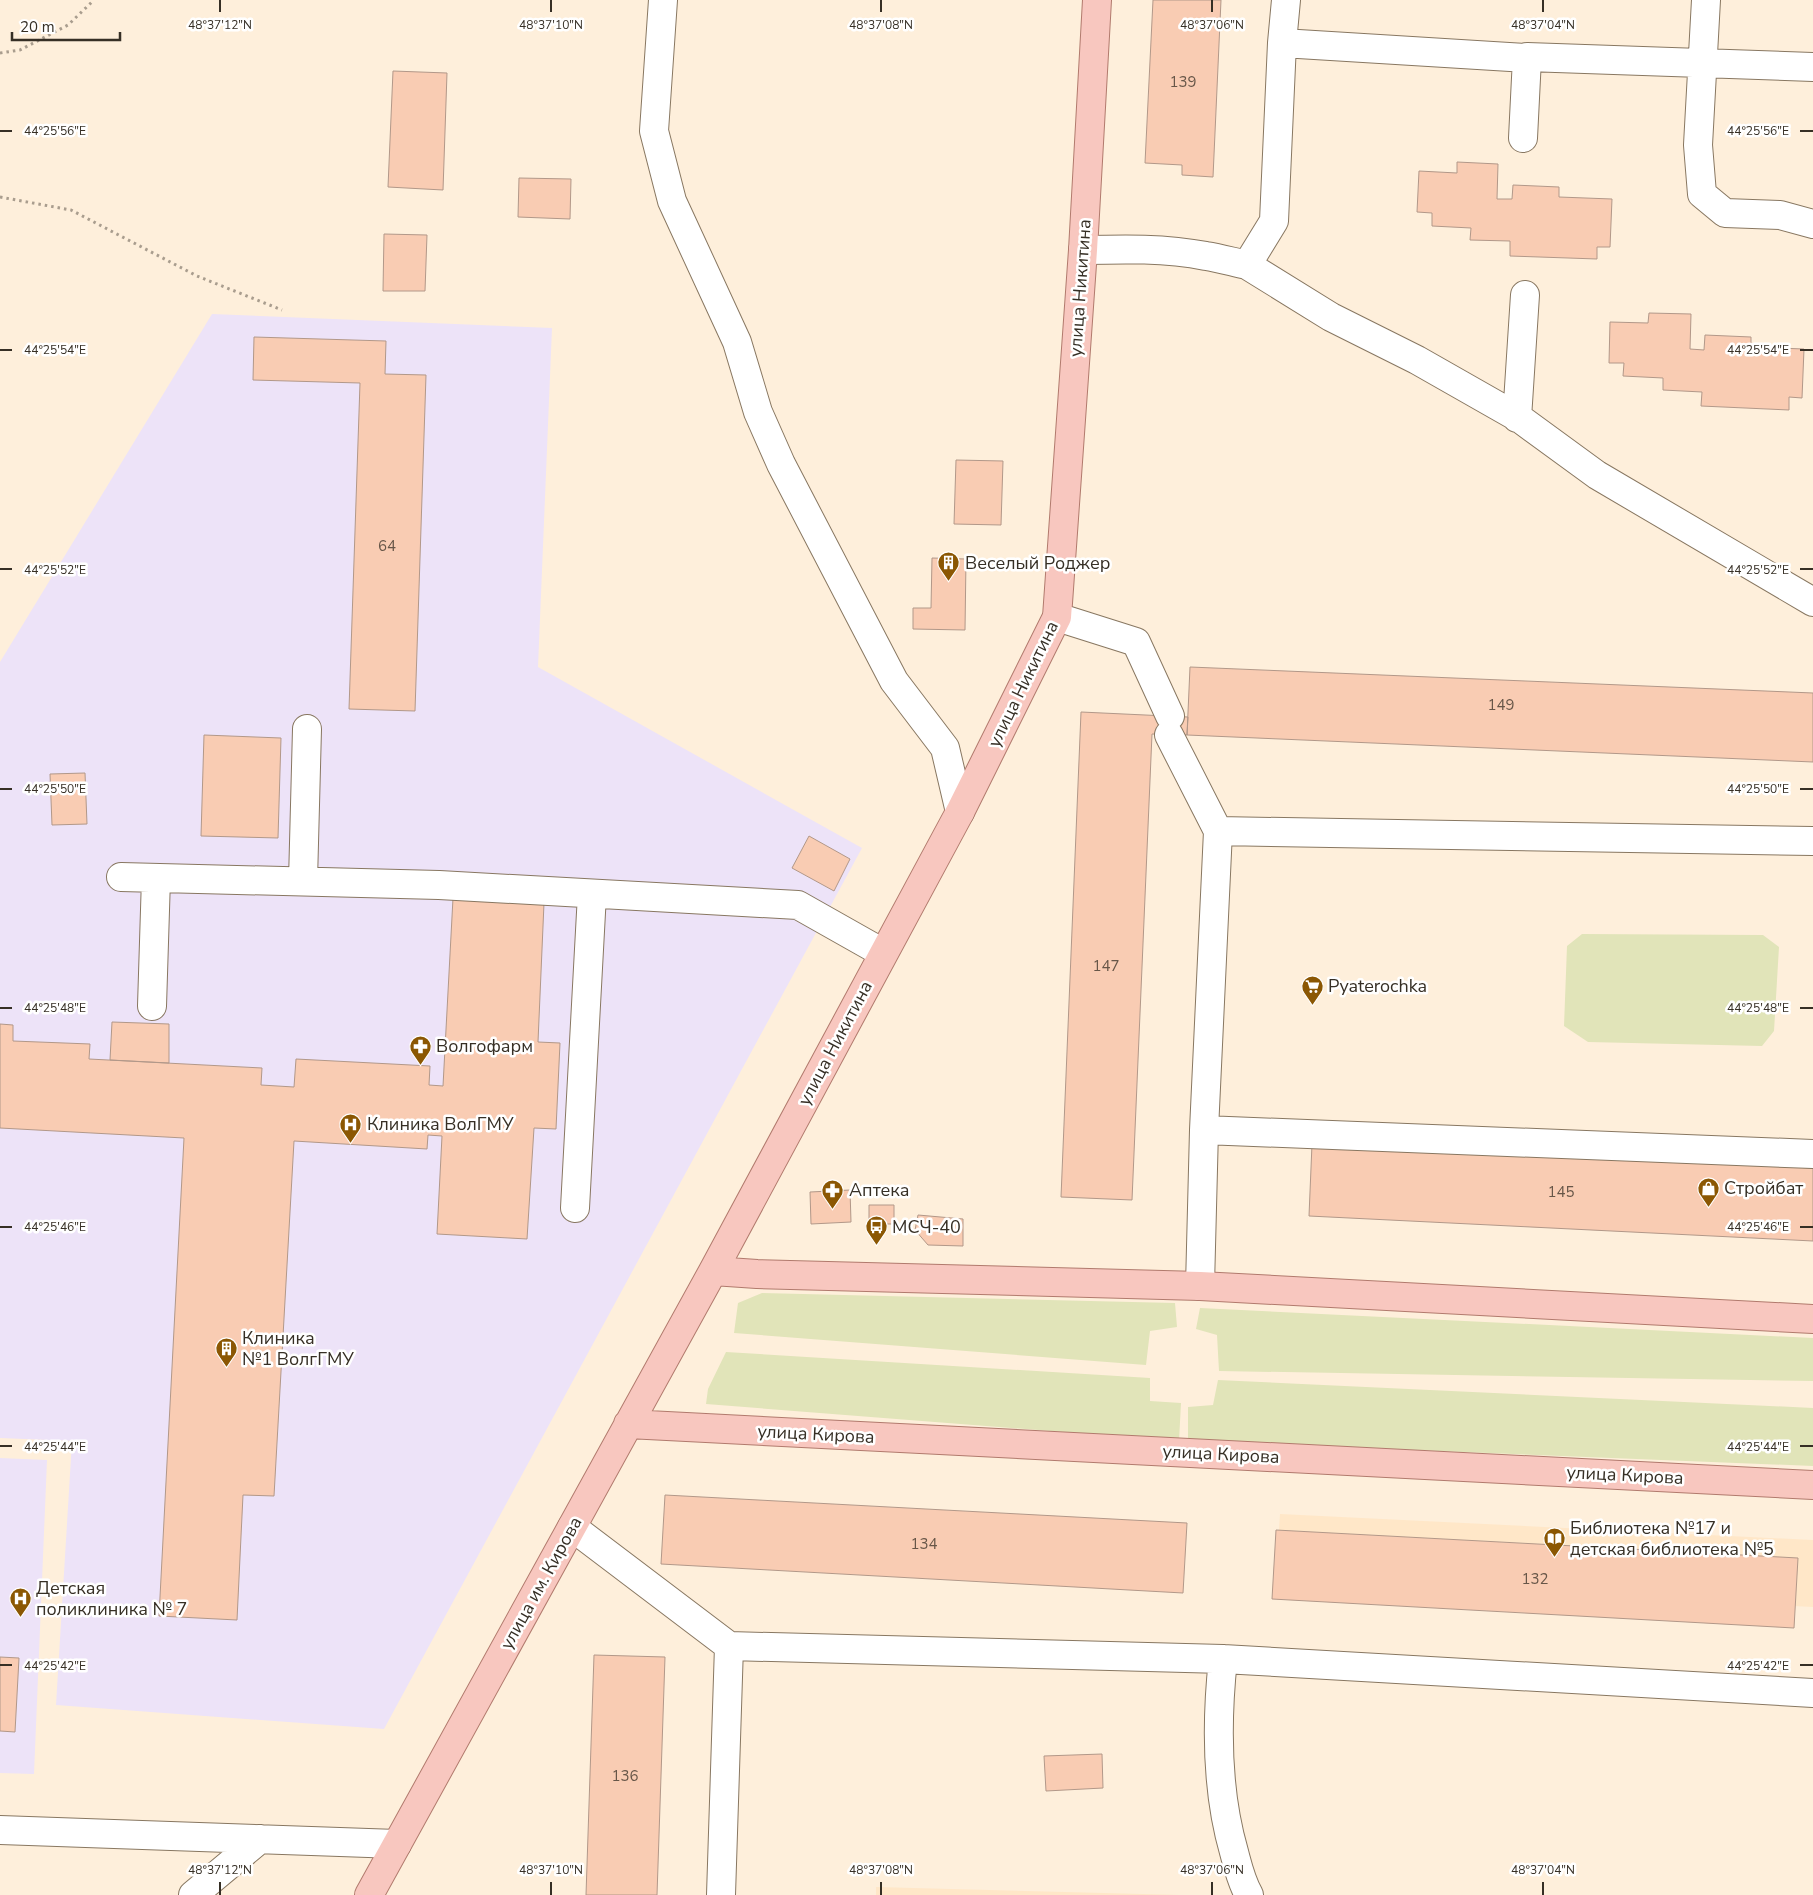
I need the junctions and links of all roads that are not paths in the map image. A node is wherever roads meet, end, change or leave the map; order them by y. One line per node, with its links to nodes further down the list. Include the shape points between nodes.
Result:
1 (663, 0): 18 (lane, via 654,130 672,201 737,342 758,412 781,464 894,681 945,748)
2 (1097, 0): 11 (main road, улица Никитина)
3 (1286, 0): 5 (lane)
4 (1706, 0): 7 (lane)
5 (1282, 43): 6 (lane); 12 (lane, via 1274,221)
6 (1527, 58): 7 (lane); 9 (lane)
7 (1703, 63): 8 (lane); 10 (lane, via 1698,145 1702,194 1725,213 1780,215)
8 (1813, 67)
9 (1523, 138)
10 (1813, 224)
11 (1083, 250): 12 (lane, via 1164,252 1204,256); 16 (main road, улица Никитина)
12 (1247, 266): 14 (lane, via 1331,317 1417,360)
13 (1525, 295): 14 (lane)
14 (1517, 418): 15 (lane, via 1597,475)
15 (1813, 602)
16 (1057, 618): 18 (main road, улица Никитина); 19 (lane, via 1136,642)
17 (308, 729): 23 (lane)
18 (960, 812): 25 (main road, улица Никитина)
19 (1218, 831): 20 (lane); 27 (lane)
20 (1813, 841)
21 (121, 877): 22 (lane)
22 (156, 878): 23 (lane); 26 (lane)
23 (303, 882): 24 (lane, via 439,885)
24 (592, 894): 25 (lane, via 798,905); 29 (lane)
25 (883, 953): 30 (main road, улица Никитина)
26 (152, 1006)
27 (1204, 1130): 28 (lane); 31 (lane)
28 (1813, 1154)
29 (575, 1208)
30 (713, 1271): 31 (main road); 33 (main road, улица им. Кирова)
31 (1200, 1286): 32 (main road)
32 (1813, 1319)
33 (628, 1424): 34 (main road, улица Кирова); 35 (main road, улица им. Кирова)
34 (1813, 1485)
35 (572, 1528): 36 (lane); 41 (main road, улица им. Кирова)
36 (729, 1646): 37 (lane); 44 (lane)
37 (1224, 1659): 38 (lane); 45 (lane, via 1220,1692 1220,1776 1225,1822 1242,1882)
38 (1813, 1693)
39 (0, 1830): 40 (lane)
40 (260, 1839): 41 (lane); 42 (lane)
41 (397, 1844): 43 (main road, улица им. Кирова)
42 (193, 1895)
43 (369, 1895)
44 (721, 1895)
45 (1249, 1895)

